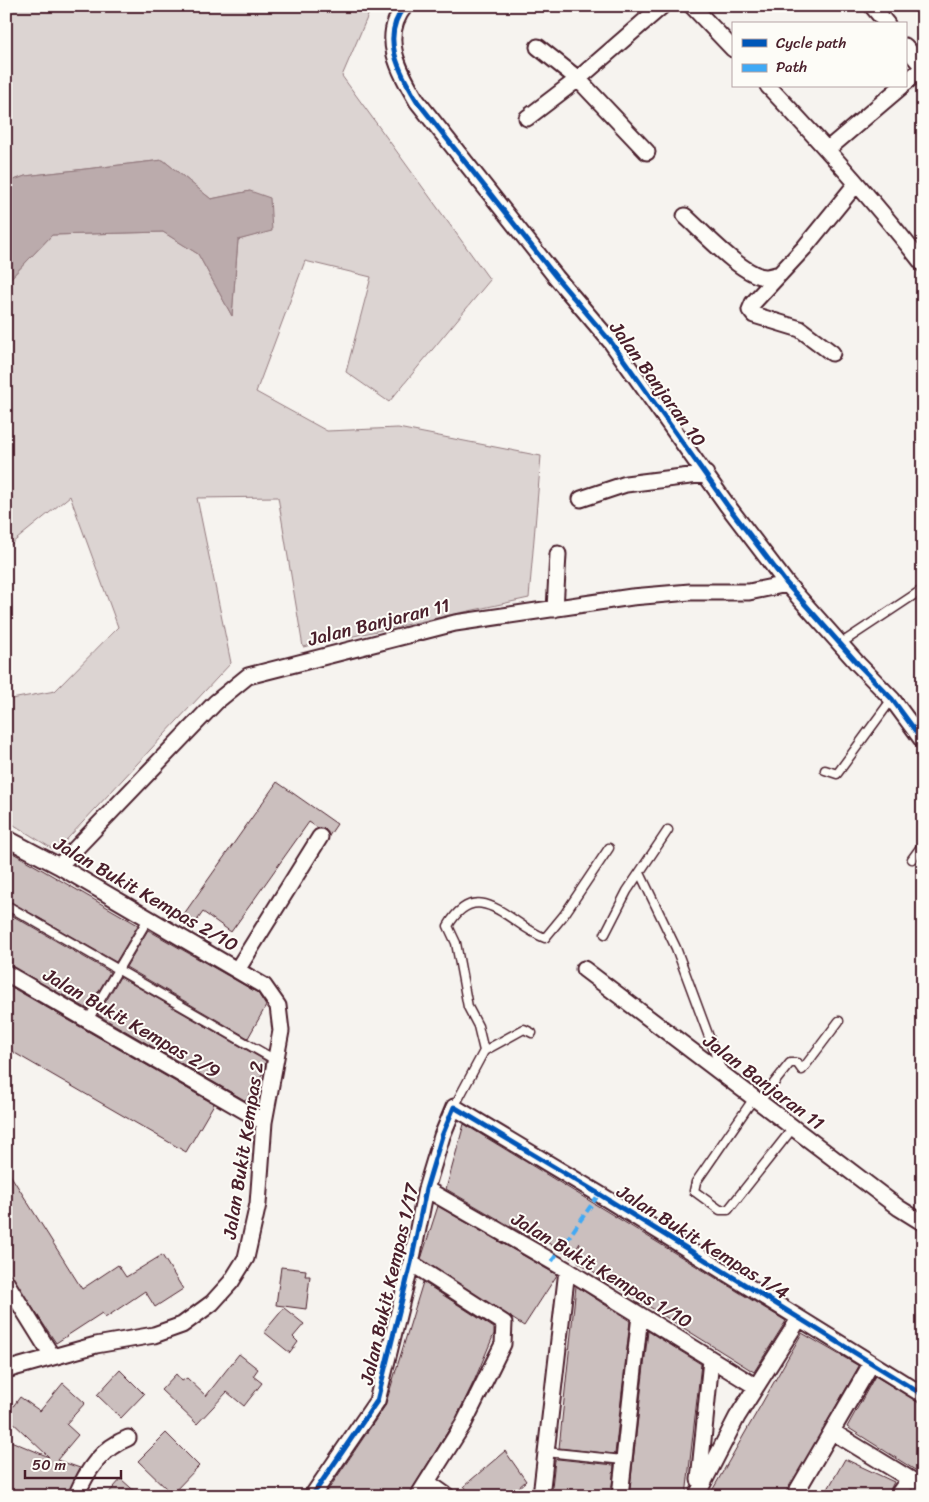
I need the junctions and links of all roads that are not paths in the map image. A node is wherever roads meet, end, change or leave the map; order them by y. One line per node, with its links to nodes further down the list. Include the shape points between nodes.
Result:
1 (405, 6): 22 (street, Jalan Banjaran 10, via 393,30 394,57 417,101 611,342)
2 (662, 6): 10 (street)
3 (692, 6): 8 (street)
4 (872, 6): 5 (street)
5 (884, 22)
6 (538, 47): 10 (street)
7 (906, 47): 9 (street)
8 (732, 48)
9 (923, 68): 11 (street)
10 (578, 79): 14 (street); 16 (street)
11 (906, 82)
12 (770, 88): 15 (street)
13 (900, 88): 15 (street)
14 (527, 118)
15 (828, 149): 17 (street)
16 (647, 152)
17 (856, 184): 19 (street, via 899,231); 20 (street)
18 (685, 216): 20 (street, via 755,274 765,277)
19 (923, 264)
20 (780, 274): 21 (street, via 750,310 754,315 800,329)
21 (832, 353)
22 (706, 474): 23 (street, via 626,484); 25 (street, Jalan Banjaran 10)
23 (581, 499)
24 (558, 554): 27 (street)
25 (787, 584): 27 (street, Jalan Banjaran 11, via 749,592 661,595); 28 (street, Jalan Banjaran 10)
26 (923, 589): 28 (lane)
27 (554, 609): 38 (street, Jalan Banjaran 11, via 456,622 248,676 216,702)
28 (840, 644): 29 (street, Jalan Banjaran 10)
29 (892, 699): 30 (street, Jalan Banjaran 10); 31 (lane, via 836,774)
30 (923, 741)
31 (825, 770)
32 (668, 830): 39 (lane)
33 (320, 837): 45 (street)
34 (6, 838): 38 (street, Jalan Bukit Kempas 2/10)
35 (923, 844): 37 (lane)
36 (609, 848): 51 (lane, via 545,938 492,906 473,903 455,914 448,926 456,943 468,1007 478,1026)
37 (912, 860)
38 (59, 866): 41 (street, Jalan Bukit Kempas 2/10)
39 (640, 873): 42 (lane); 53 (lane, via 676,948)
40 (6, 905): 43 (lane)
41 (148, 919): 43 (lane); 45 (street, Jalan Bukit Kempas 2/10)
42 (604, 934)
43 (118, 969): 48 (lane); 52 (lane)
44 (584, 969): 53 (street, Jalan Banjaran 11)
45 (237, 970): 47 (street, Jalan Bukit Kempas 2/10)
46 (6, 973): 48 (street, Jalan Bukit Kempas 2/9)
47 (264, 986): 52 (street, Jalan Bukit Kempas 2, via 278,1006 281,1032)
48 (88, 1020): 56 (street, Jalan Bukit Kempas 2/9)
49 (839, 1021): 54 (lane, via 802,1070 797,1063 790,1063)
50 (532, 1034): 51 (lane, via 524,1029)
51 (484, 1051): 55 (lane)
52 (277, 1061): 56 (street, Jalan Bukit Kempas 2)
53 (724, 1077): 54 (street, Jalan Banjaran 11)
54 (757, 1100): 57 (street, Jalan Banjaran 11); 57 (lane, via 696,1182 694,1190 720,1210 728,1210)
55 (460, 1111): 58 (street, Jalan Bukit Kempas 1/17, via 442,1136); 64 (street, Jalan Bukit Kempas 1/4)
56 (264, 1122): 65 (street, Jalan Bukit Kempas 2, via 258,1204 246,1258 212,1303 182,1325 154,1335)
57 (793, 1128): 59 (street, Jalan Banjaran 11)
58 (426, 1189): 60 (street, Jalan Bukit Kempas 1/17); 61 (street, Jalan Bukit Kempas 1/10)
59 (923, 1223)
60 (411, 1264): 76 (street, via 504,1323 505,1334 464,1423); 79 (street, Jalan Bukit Kempas 1/17, via 377,1401)
61 (568, 1270): 63 (street, Jalan Bukit Kempas 1/10); 73 (street)
62 (6, 1282): 65 (street)
63 (640, 1315): 66 (street, Jalan Bukit Kempas 1/10); 74 (street)
64 (798, 1319): 67 (street, Jalan Bukit Kempas 1/4); 69 (street)
65 (52, 1356): 68 (street, Jalan Bukit Kempas 2)
66 (711, 1360): 69 (street, Jalan Bukit Kempas 1/10); 84 (street)
67 (871, 1364): 70 (street, Jalan Bukit Kempas 1/4); 71 (street)
68 (6, 1370)
69 (755, 1386): 84 (street, via 714,1458)
70 (923, 1395)
71 (833, 1432): 75 (street); 85 (street)
72 (128, 1438): 78 (street, via 112,1444 83,1480)
73 (546, 1452): 74 (lane); 82 (street)
74 (623, 1460): 83 (street)
75 (910, 1478): 77 (street); 86 (street)
76 (427, 1482): 80 (street); 81 (street)
77 (923, 1487)
78 (76, 1496)
79 (312, 1496)
80 (418, 1496)
81 (447, 1496)
82 (541, 1496)
83 (620, 1496)
84 (697, 1496)
85 (794, 1496)
86 (897, 1496)

